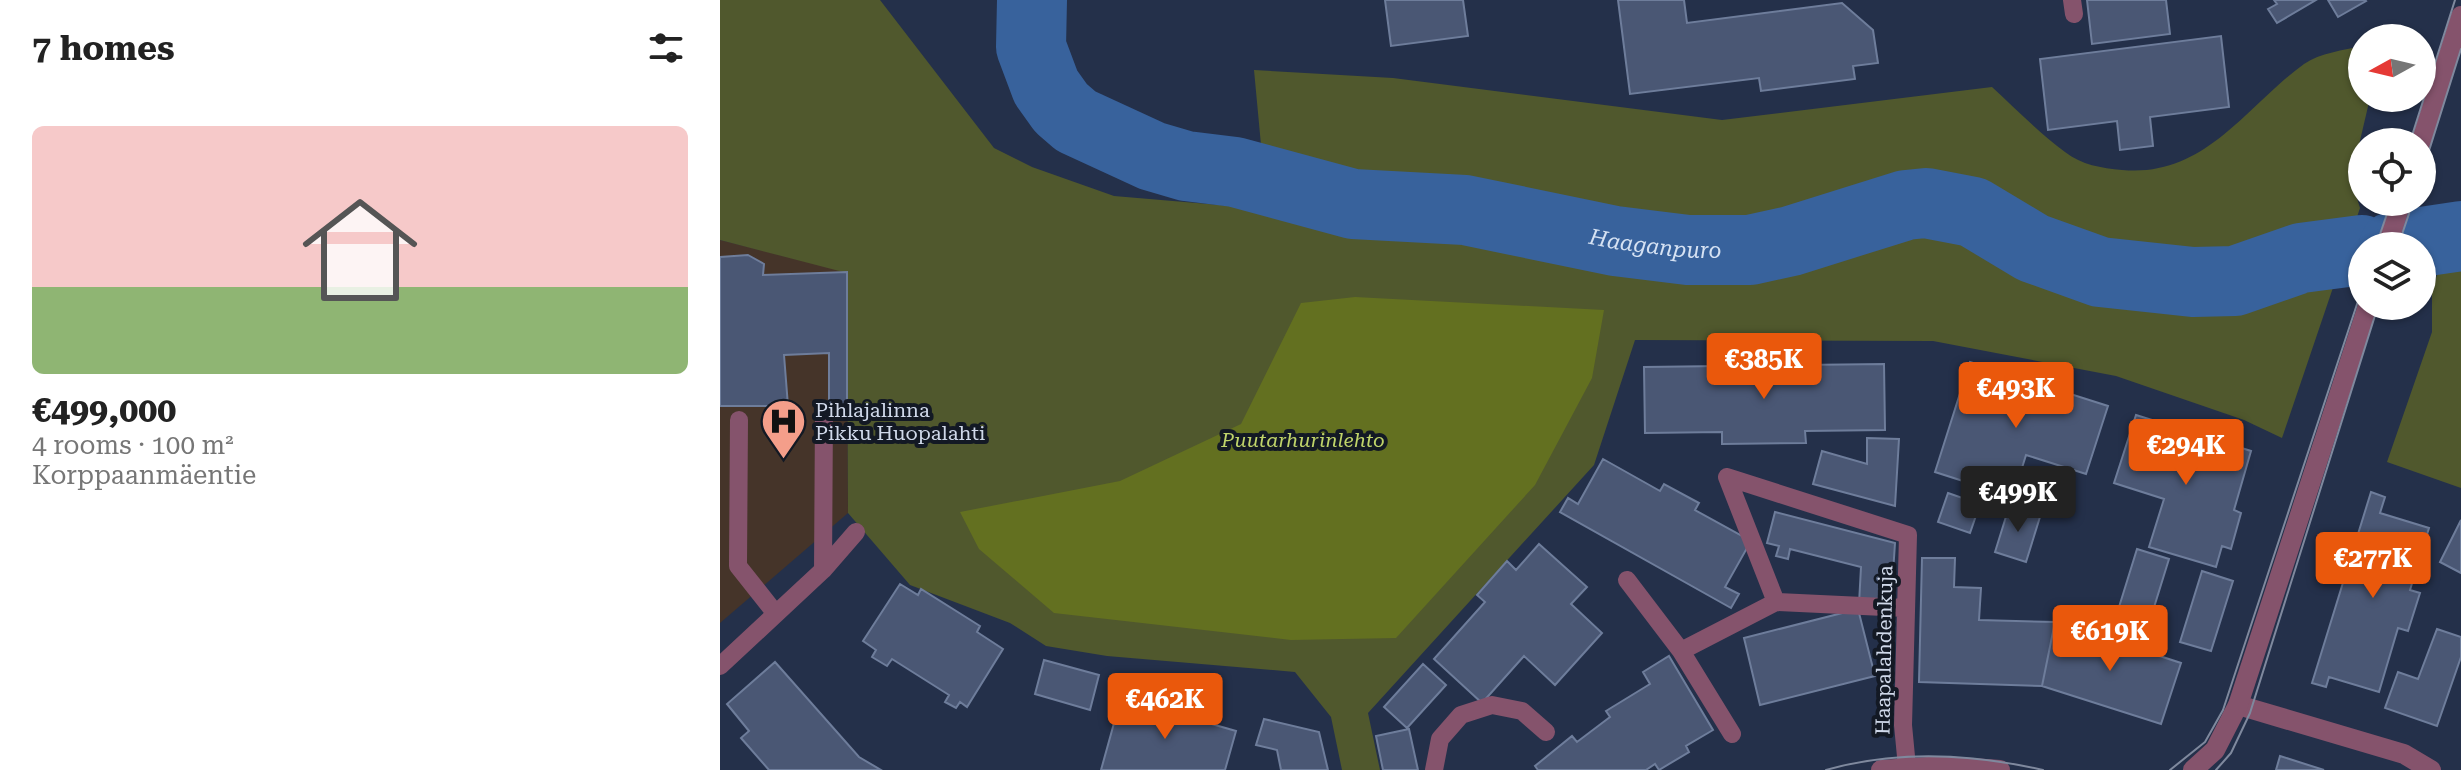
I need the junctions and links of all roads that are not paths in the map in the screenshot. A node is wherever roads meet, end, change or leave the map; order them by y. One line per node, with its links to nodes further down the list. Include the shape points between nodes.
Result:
1 (2461, 16): 2 (street)
2 (2425, 128)
3 (2363, 320): 14 (street)
4 (824, 412): 7 (lane)
5 (739, 420): 11 (lane, via 738,566)
6 (856, 532): 7 (lane)
7 (823, 570): 11 (lane)
8 (1627, 580): 12 (lane)
9 (1776, 602): 10 (lane); 10 (lane, Haapalahdenkuja, via 1727,477 1908,535); 12 (lane)
10 (1905, 608): 17 (lane, Haapalahdenkuja)
11 (776, 614): 13 (lane)
12 (1681, 651): 16 (lane)
13 (720, 666)
14 (2238, 705): 21 (street, via 2215,750); 22 (street, via 2404,754)
15 (1546, 732): 18 (lane, via 1522,711 1492,705 1461,715 1440,739)
16 (1732, 734)
17 (1907, 767): 19 (street); 20 (street)
18 (1434, 770)
19 (1881, 770)
20 (2000, 770)
21 (2193, 770)
22 (2431, 770)

